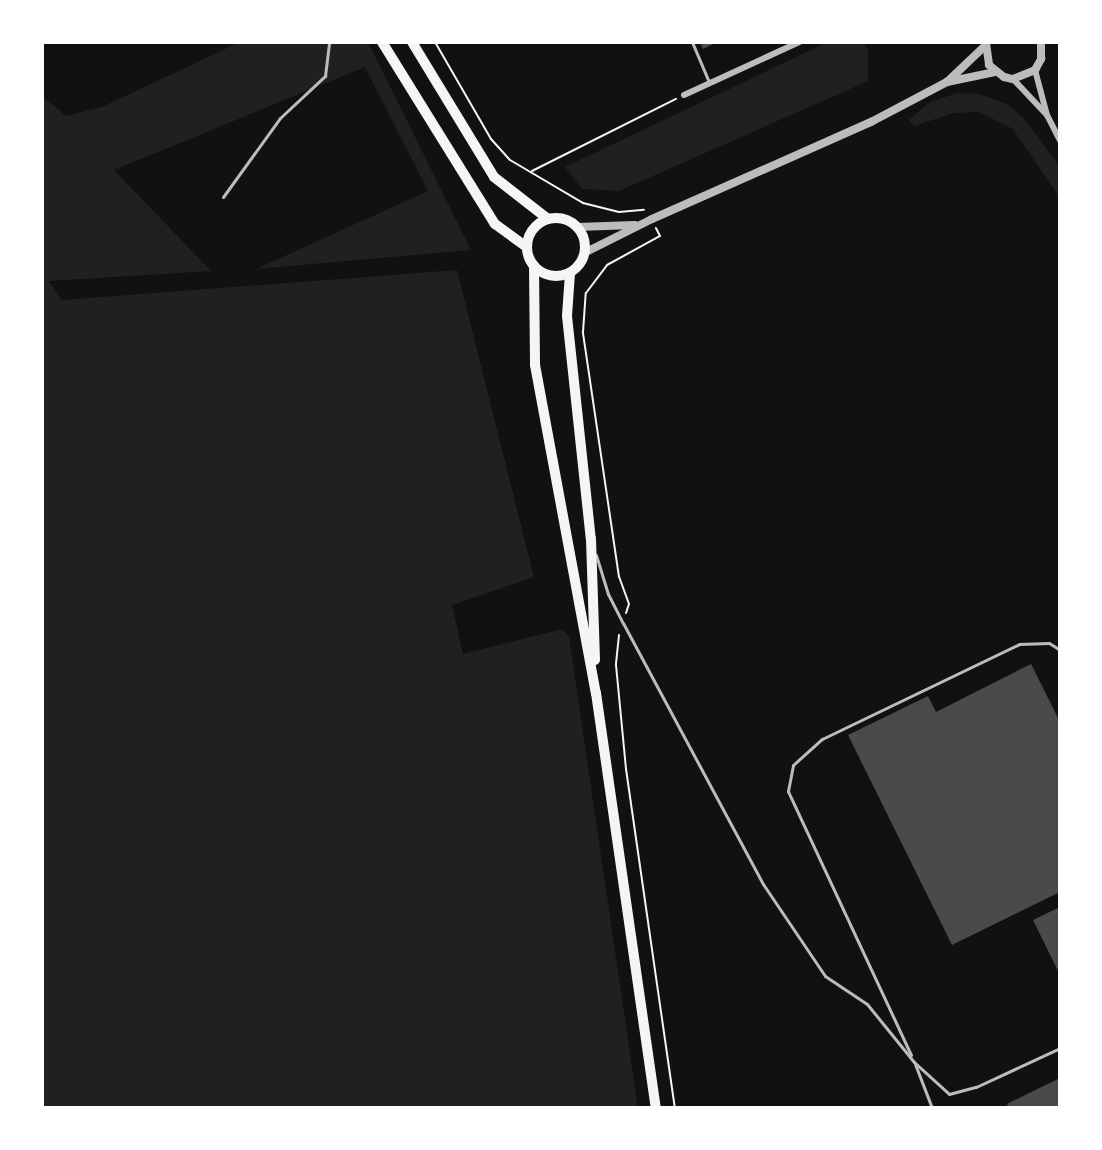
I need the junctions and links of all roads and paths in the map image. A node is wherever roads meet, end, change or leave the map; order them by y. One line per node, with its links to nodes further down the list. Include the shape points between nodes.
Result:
1 (329, 42): 18 (lane, via 325,76 280,118)
2 (382, 42): 23 (main road, via 495,224)
3 (412, 42): 19 (main road, via 494,177)
4 (435, 42): 17 (path, via 491,139 510,160)
5 (692, 42): 13 (lane)
6 (799, 42): 13 (street)
7 (986, 44): 10 (street, via 988,65); 12 (street)
8 (1044, 44): 9 (street)
9 (1035, 70): 11 (street); 15 (street)
10 (995, 72): 11 (street); 12 (street)
11 (1013, 79): 15 (street)
12 (947, 82): 20 (street, via 872,122)
13 (710, 84): 14 (street)
14 (684, 95): 17 (path)
15 (1047, 115): 16 (street)
16 (1060, 140)
17 (532, 171): 20 (path, via 583,203 620,212 646,210)
18 (223, 197)
19 (548, 219): 22 (main road, via 566,220); 23 (main road, via 533,230)
20 (652, 219): 21 (street)
21 (640, 224): 22 (street); 24 (street)
22 (577, 227): 24 (main road, via 584,239)
23 (527, 247): 25 (main road)
24 (584, 253): 26 (main road)
25 (534, 266): 26 (main road, via 552,276); 29 (main road, via 535,365)
26 (570, 273): 27 (main road, via 567,316)
27 (591, 539): 29 (main road); 31 (lane, via 608,594 763,884 825,976 867,1004)
28 (1060, 650): 31 (lane, via 1049,643 1019,644 822,739 793,765 788,791)
29 (596, 693): 32 (main road)
30 (1060, 1048): 31 (lane, via 976,1087 949,1094)
31 (914, 1062): 33 (lane)
32 (656, 1108)
33 (932, 1108)

